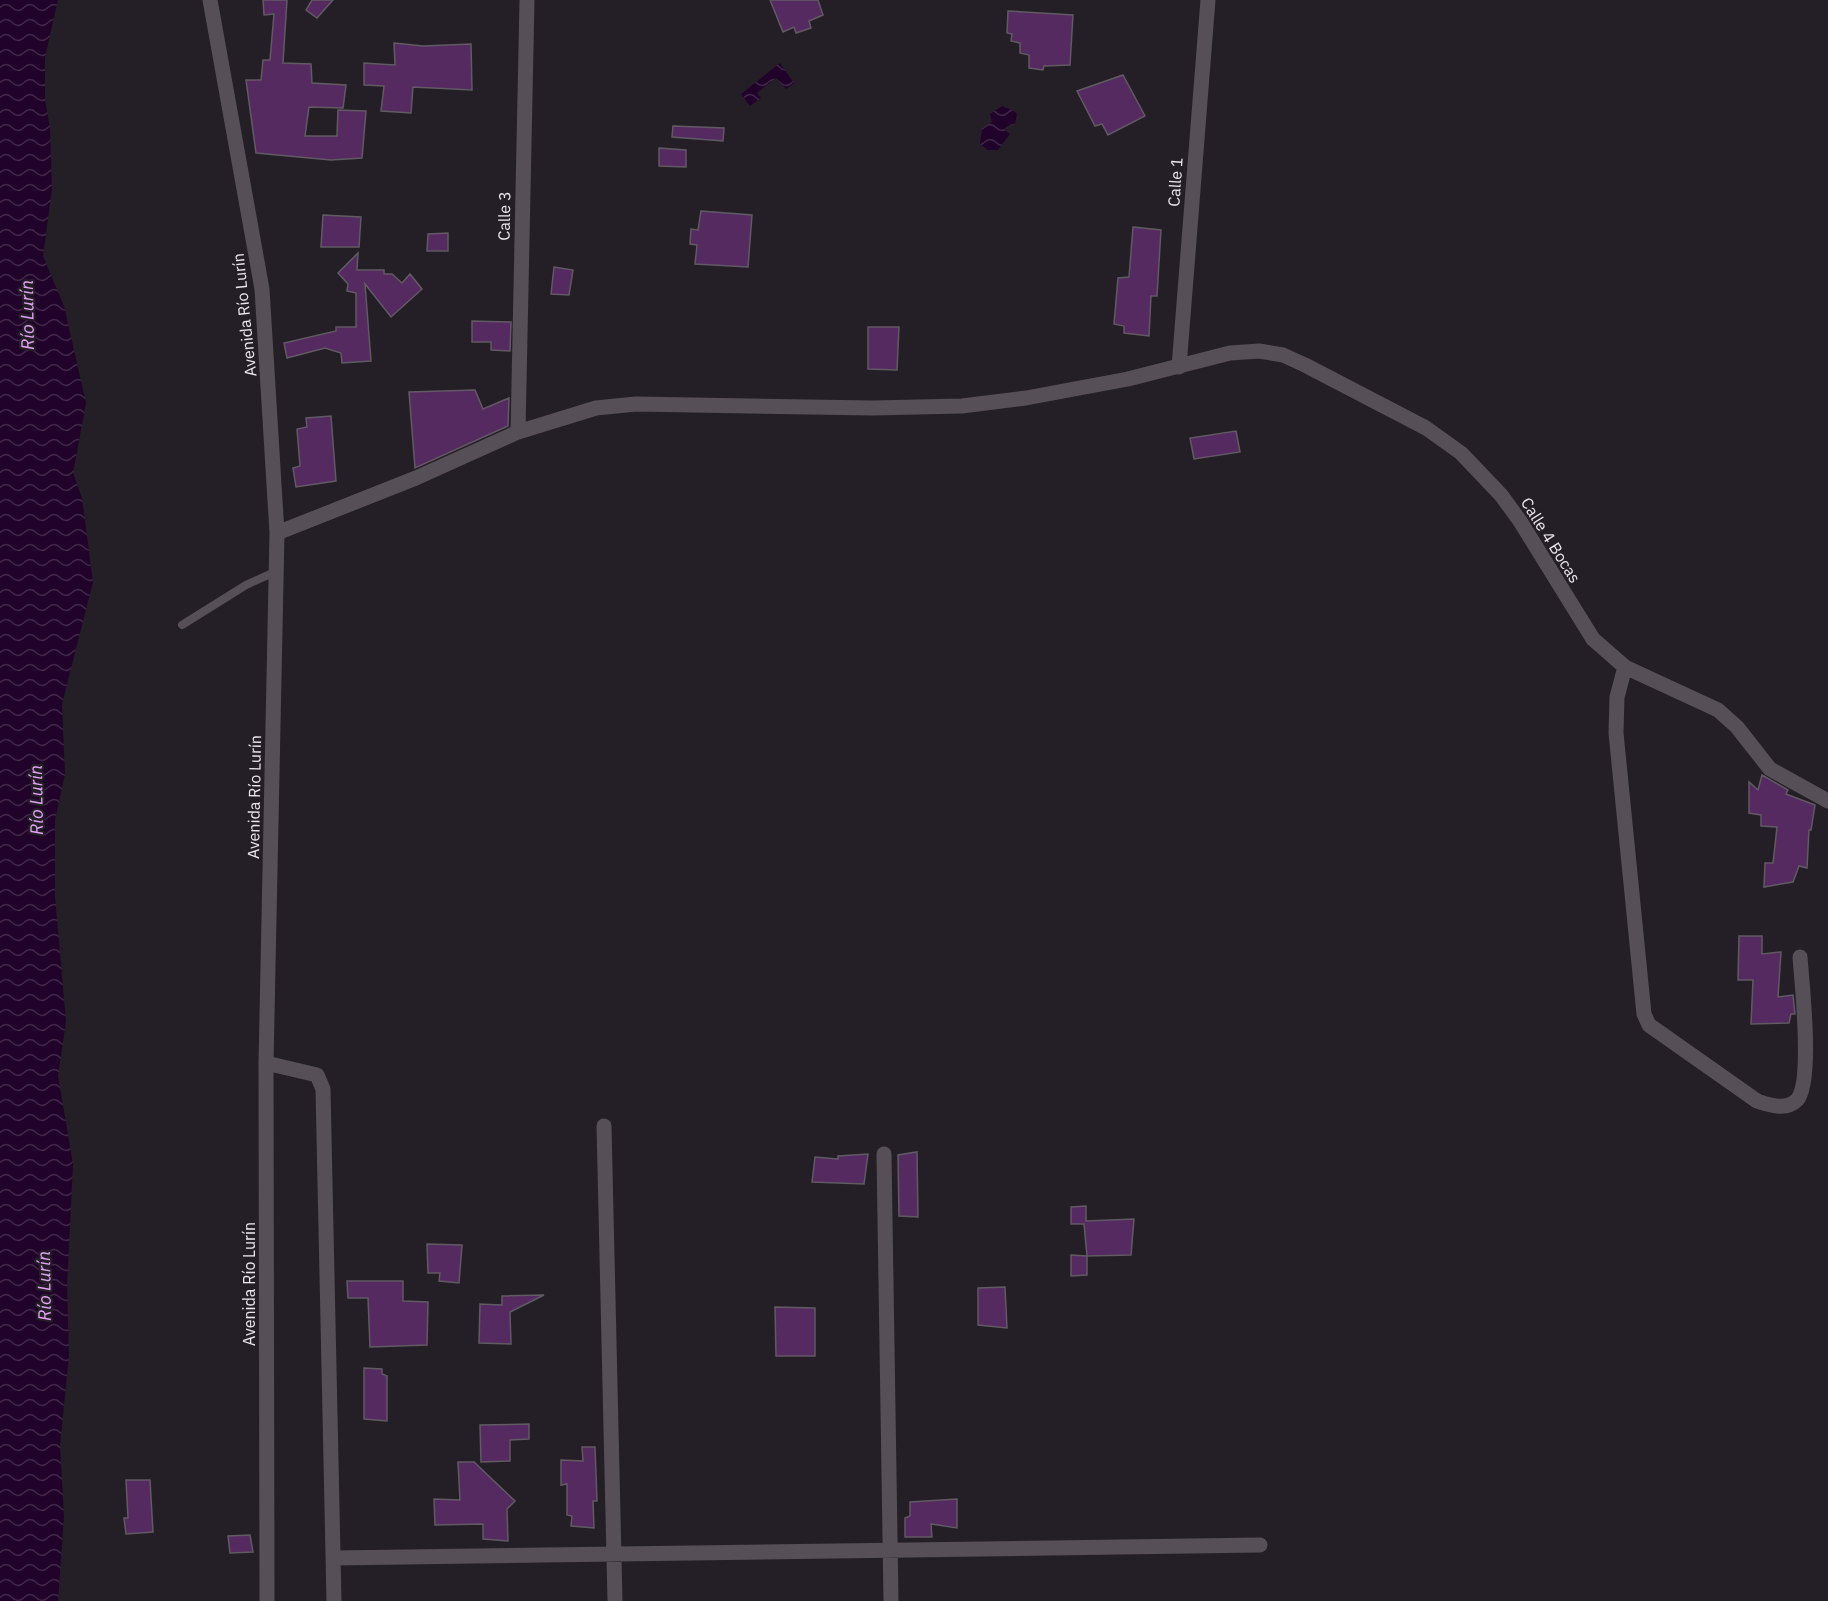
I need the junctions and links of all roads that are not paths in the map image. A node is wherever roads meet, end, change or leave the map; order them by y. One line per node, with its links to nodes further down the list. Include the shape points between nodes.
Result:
1 (210, 0): 6 (street, Avenida Río Lurín, via 262,289)
2 (527, 0): 5 (street, Calle 3)
3 (1208, 0): 4 (street, Calle 1)
4 (1179, 367): 5 (street, Calle 4 Bocas, via 1037,396 962,406 636,404 596,408); 9 (street, Calle 4 Bocas, via 1230,353 1259,351 1282,355 1426,428 1461,453 1501,495 1593,639)
5 (518, 432): 6 (street, Calle 4 Bocas, via 417,478)
6 (278, 533): 7 (street, Avenida Río Lurín)
7 (277, 571): 8 (lane, via 246,585); 12 (street, Avenida Río Lurín)
8 (182, 625)
9 (1625, 667): 10 (street, Calle 4 Bocas, via 1718,710 1737,727 1770,769); 11 (street, via 1617,697 1616,733 1644,1014 1649,1025 1757,1101 1771,1106 1789,1105 1803,1088 1804,1077)
10 (1828, 801)
11 (1800, 957)
12 (266, 1063): 18 (street, via 308,1070 317,1075 323,1089); 19 (street, Avenida Río Lurín)
13 (604, 1126): 17 (street)
14 (884, 1154): 16 (street)
15 (1260, 1545): 16 (street)
16 (890, 1550): 17 (street); 22 (street)
17 (614, 1554): 18 (street); 21 (street)
18 (334, 1558): 20 (street)
19 (267, 1601)
20 (334, 1601)
21 (615, 1601)
22 (891, 1601)

